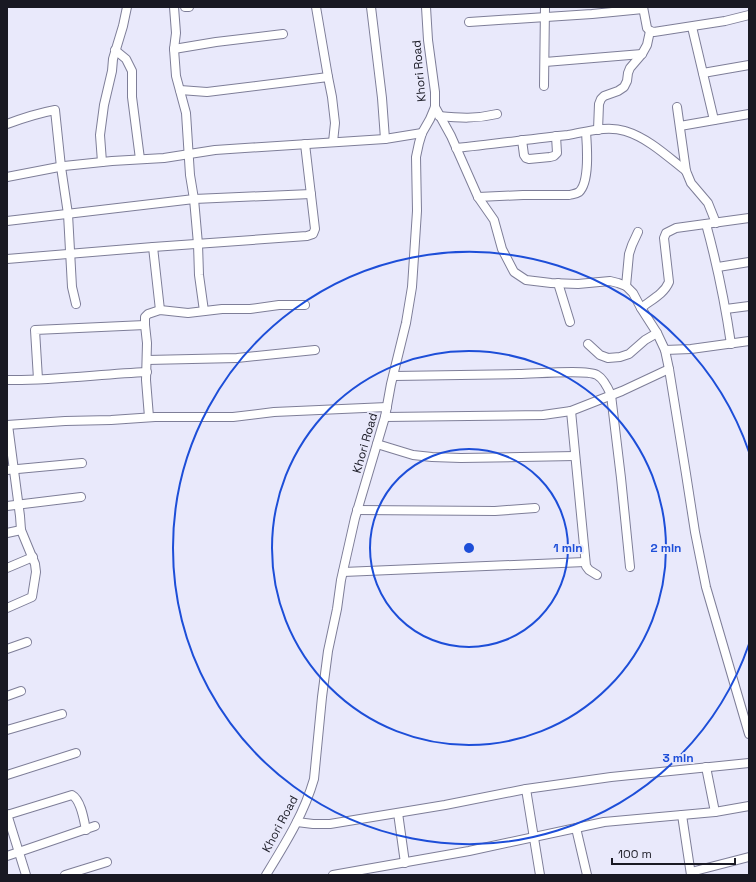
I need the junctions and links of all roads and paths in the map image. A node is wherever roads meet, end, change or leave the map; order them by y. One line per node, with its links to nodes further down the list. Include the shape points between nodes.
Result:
1 (127, 7): 18 (street)
2 (174, 7): 17 (street)
3 (185, 7): 4 (street)
4 (189, 7)
5 (316, 7): 23 (street)
6 (371, 7): 38 (street, via 382,98)
7 (426, 7): 26 (street, Khori Road)
8 (545, 7): 12 (street)
9 (643, 8): 10 (street); 15 (street)
10 (627, 9): 12 (street)
11 (749, 15): 14 (street)
12 (545, 17): 13 (street); 20 (street)
13 (469, 22)
14 (692, 27): 15 (street); 22 (street)
15 (650, 31): 19 (street)
16 (283, 34): 17 (street)
17 (174, 49): 25 (street)
18 (115, 50): 44 (street, via 126,59 132,71 132,97); 45 (street, via 100,135)
19 (642, 54): 20 (street); 34 (street, via 630,68 624,87 601,99)
20 (544, 62): 24 (street)
21 (749, 65): 22 (street)
22 (703, 73): 31 (street)
23 (328, 77): 25 (street, via 207,92); 40 (street, via 335,122)
24 (544, 86)
25 (180, 90): 43 (street, via 186,113)
26 (435, 107): 30 (street); 36 (street, Khori Road)
27 (677, 107): 33 (street)
28 (497, 114): 30 (street, via 474,118)
29 (749, 114): 31 (street)
30 (440, 116): 42 (street)
31 (714, 120): 33 (street)
32 (7, 124): 46 (street, via 55,110)
33 (680, 126): 47 (street)
34 (598, 130): 35 (street); 47 (street, via 611,128 639,136)
35 (586, 132): 37 (street); 50 (street, via 586,174 582,187 575,194)
36 (422, 133): 38 (street); 84 (street, Khori Road, via 416,157 417,211 412,287)
37 (556, 136): 39 (street); 39 (street, via 557,153 550,157 526,158)
38 (384, 139): 40 (street)
39 (522, 140): 42 (street)
40 (333, 142): 41 (street)
41 (305, 144): 43 (street); 49 (street)
42 (456, 148): 50 (street)
43 (189, 154): 44 (street); 51 (street)
44 (140, 159): 45 (street)
45 (102, 162): 46 (street)
46 (61, 167): 48 (street); 52 (street)
47 (686, 171): 55 (street, via 692,183 708,202)
48 (7, 177)
49 (311, 194): 51 (street); 58 (street, via 315,229 313,234)
50 (478, 197): 64 (street, via 494,220 502,248 514,272 526,280)
51 (194, 199): 52 (street); 58 (street)
52 (68, 214): 54 (street); 60 (street)
53 (749, 218): 55 (street)
54 (7, 221)
55 (716, 223): 56 (street)
56 (706, 224): 63 (street); 69 (street, via 676,228 666,233 664,238 669,282 661,293)
57 (638, 232): 65 (street, via 632,245)
58 (198, 244): 59 (street); 72 (street)
59 (153, 247): 60 (street); 71 (street)
60 (71, 254): 61 (street); 66 (street, via 72,286)
61 (7, 259)
62 (749, 262): 63 (street)
63 (718, 267): 70 (street)
64 (558, 283): 65 (street, via 610,281); 73 (street)
65 (626, 286): 69 (street)
66 (76, 304)
67 (305, 305): 72 (street)
68 (749, 306): 70 (street)
69 (641, 308): 75 (street)
70 (726, 309): 78 (street)
71 (160, 310): 72 (street, via 188,313); 74 (street, via 148,314 145,317)
72 (204, 311)
73 (570, 322)
74 (145, 325): 81 (street); 85 (street, via 35,330)
75 (657, 333): 77 (street, via 629,354 620,357 608,358 600,355); 80 (street)
76 (749, 342): 78 (street)
77 (588, 344)
78 (731, 344): 80 (street)
79 (315, 350): 81 (street, via 237,358)
80 (665, 350): 82 (street)
81 (147, 360): 83 (street)
82 (670, 369): 87 (street); 117 (street, via 706,587)
83 (147, 372): 85 (street); 90 (street)
84 (394, 376): 87 (street, via 580,372 597,375); 88 (street, Khori Road)
85 (38, 379): 86 (street)
86 (7, 380)
87 (611, 395): 89 (street); 106 (street)
88 (387, 408): 90 (street, via 274,412 232,417); 91 (street, Khori Road)
89 (571, 411): 91 (street, via 543,415); 94 (street)
90 (148, 417): 92 (street)
91 (385, 417): 93 (street, Khori Road)
92 (8, 425): 96 (street)
93 (377, 444): 94 (street, via 413,455 432,457); 101 (street, Khori Road)
94 (575, 456): 105 (street)
95 (82, 463): 96 (street)
96 (11, 470): 98 (street)
97 (81, 497): 98 (street)
98 (18, 505): 99 (street); 102 (street)
99 (7, 506)
100 (535, 508): 101 (street, via 495,511)
101 (357, 510): 108 (street, Khori Road)
102 (20, 530): 103 (street); 104 (street)
103 (7, 533)
104 (32, 557): 107 (street); 110 (street, via 36,572 32,597)
105 (585, 562): 108 (street); 109 (street, via 589,570)
106 (630, 567)
107 (7, 568)
108 (343, 572): 128 (street, Khori Road, via 328,651 314,779)
109 (597, 575)
110 (7, 608)
111 (27, 642): 112 (street)
112 (7, 649)
113 (21, 691): 114 (street)
114 (7, 696)
115 (62, 714): 116 (street)
116 (7, 730)
117 (749, 734)
118 (76, 753): 121 (street)
119 (749, 763): 120 (street)
120 (706, 767): 122 (street); 124 (street)
121 (7, 775)
122 (526, 789): 125 (street); 132 (street)
123 (749, 806): 124 (street)
124 (715, 812): 127 (street)
125 (398, 813): 128 (street, via 330,824); 137 (street)
126 (7, 815): 131 (street, via 72,795 79,803); 133 (street)
127 (682, 815): 130 (street, via 604,822); 139 (street)
128 (298, 822): 142 (street, Khori Road)
129 (95, 826): 131 (street)
130 (576, 828): 132 (street); 145 (street)
131 (86, 830): 133 (street)
132 (534, 837): 137 (street); 144 (street)
133 (19, 852): 134 (street); 140 (street)
134 (7, 856)
135 (749, 857): 139 (street)
136 (107, 862): 141 (street)
137 (405, 863): 138 (street)
138 (368, 872): 143 (street)
139 (691, 873)
140 (26, 875)
141 (65, 875)
142 (266, 875)
143 (333, 875)
144 (540, 875)
145 (588, 875)

